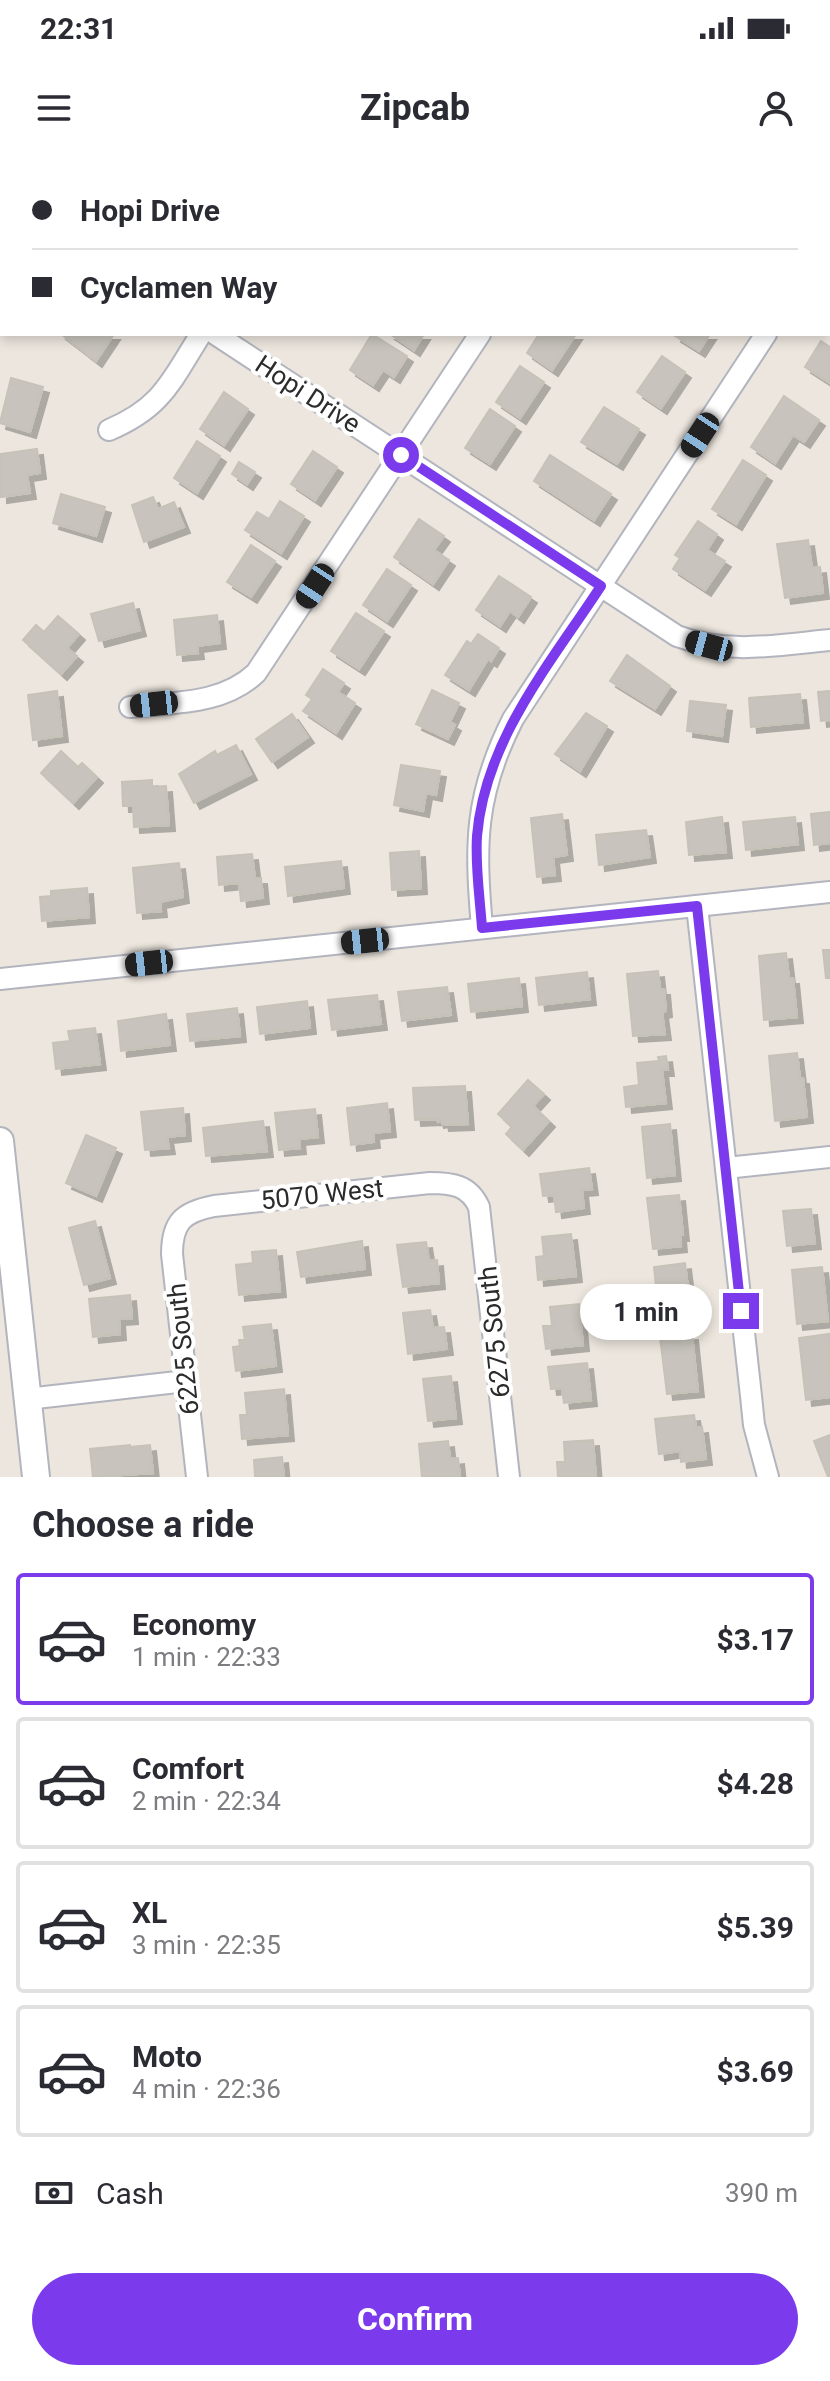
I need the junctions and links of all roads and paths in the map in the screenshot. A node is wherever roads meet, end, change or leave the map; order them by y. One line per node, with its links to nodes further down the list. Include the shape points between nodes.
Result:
1 (200, 336): 5 (street, via 158,401)
2 (218, 336): 6 (street, Hopi Drive)
3 (479, 336): 6 (street)
4 (765, 336): 7 (street)
5 (109, 430)
6 (401, 455): 7 (street, Hopi Drive); 9 (street, via 248,681 221,696)
7 (601, 586): 8 (street, Hopi Drive, via 662,628 709,646 753,648); 12 (street, via 513,719 493,764 477,837)
8 (830, 640)
9 (130, 707)
10 (830, 892): 11 (street)
11 (697, 906): 12 (street); 16 (street)
12 (482, 928): 13 (street)
13 (0, 979)
14 (0, 1141): 20 (main road)
15 (830, 1157): 16 (street)
16 (726, 1168): 24 (street, via 754,1425)
17 (469, 1191): 18 (street, 5070 West, via 439,1183 384,1188 214,1206); 23 (street, 6275 South, via 481,1216)
18 (179, 1221): 19 (street, 6225 South, via 172,1254)
19 (186, 1381): 20 (street); 22 (street, 6225 South)
20 (27, 1399): 21 (main road)
21 (36, 1477)
22 (197, 1477)
23 (509, 1477)
24 (768, 1477)

